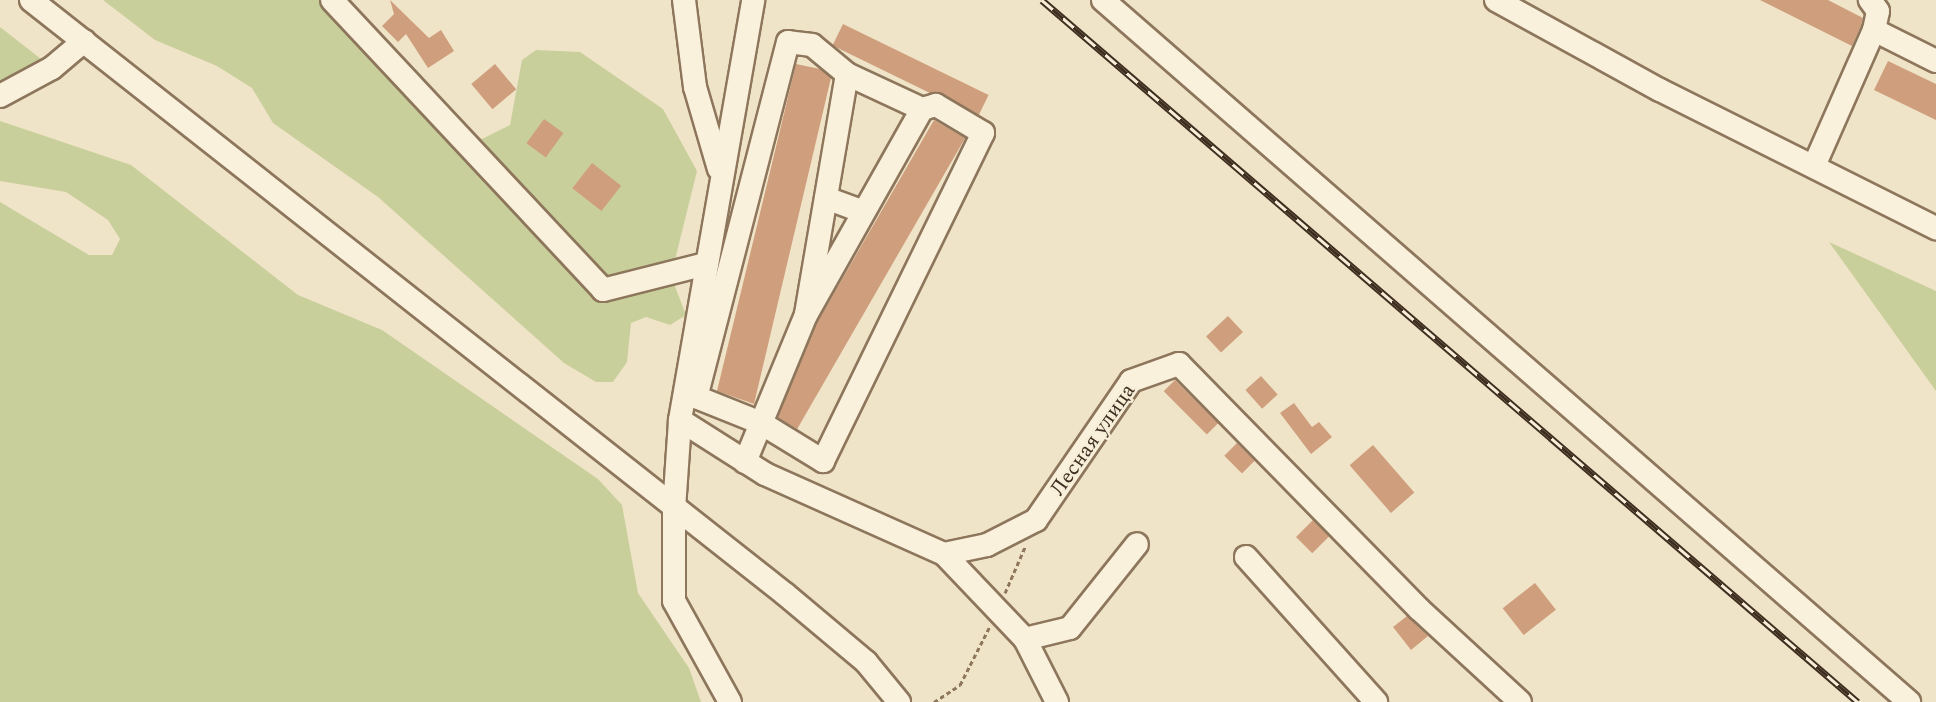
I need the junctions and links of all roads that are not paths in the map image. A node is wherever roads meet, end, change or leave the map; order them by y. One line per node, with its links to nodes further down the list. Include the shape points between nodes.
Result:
1 (31, 0): 8 (street)
2 (332, 0): 18 (street, via 603,290)
3 (684, 0): 14 (street, via 695,87)
4 (753, 0): 14 (street)
5 (1103, 0): 35 (street)
6 (1496, 0): 13 (street)
7 (1876, 10): 9 (street); 13 (street)
8 (84, 41): 11 (street, via 52,68); 23 (street)
9 (1936, 61)
10 (847, 74): 12 (street); 15 (street); 21 (street, via 812,45 788,42 696,397)
11 (0, 96)
12 (921, 109): 16 (street); 21 (street, via 936,105 983,133 823,460)
13 (1814, 166): 17 (street)
14 (720, 173): 18 (street)
15 (826, 198): 16 (street); 19 (street)
16 (864, 212): 19 (street)
17 (1936, 228)
18 (706, 264): 20 (street)
19 (806, 315): 21 (street)
20 (680, 420): 22 (street); 23 (street)
21 (761, 423): 22 (street)
22 (745, 462): 25 (street)
23 (674, 509): 29 (street, via 674,601); 30 (street, via 866,662)
24 (1137, 544): 27 (street, via 1070,628)
25 (944, 554): 27 (street); 28 (street, Лесная улица, via 987,545 1036,520 1131,381 1179,364)
26 (1246, 557): 32 (street)
27 (1025, 639): 31 (street)
28 (1478, 668): 33 (street); 34 (street, Лесная улица)
29 (730, 702)
30 (899, 702)
31 (1057, 702)
32 (1376, 702)
33 (1491, 702)
34 (1520, 702)
35 (1909, 702)

